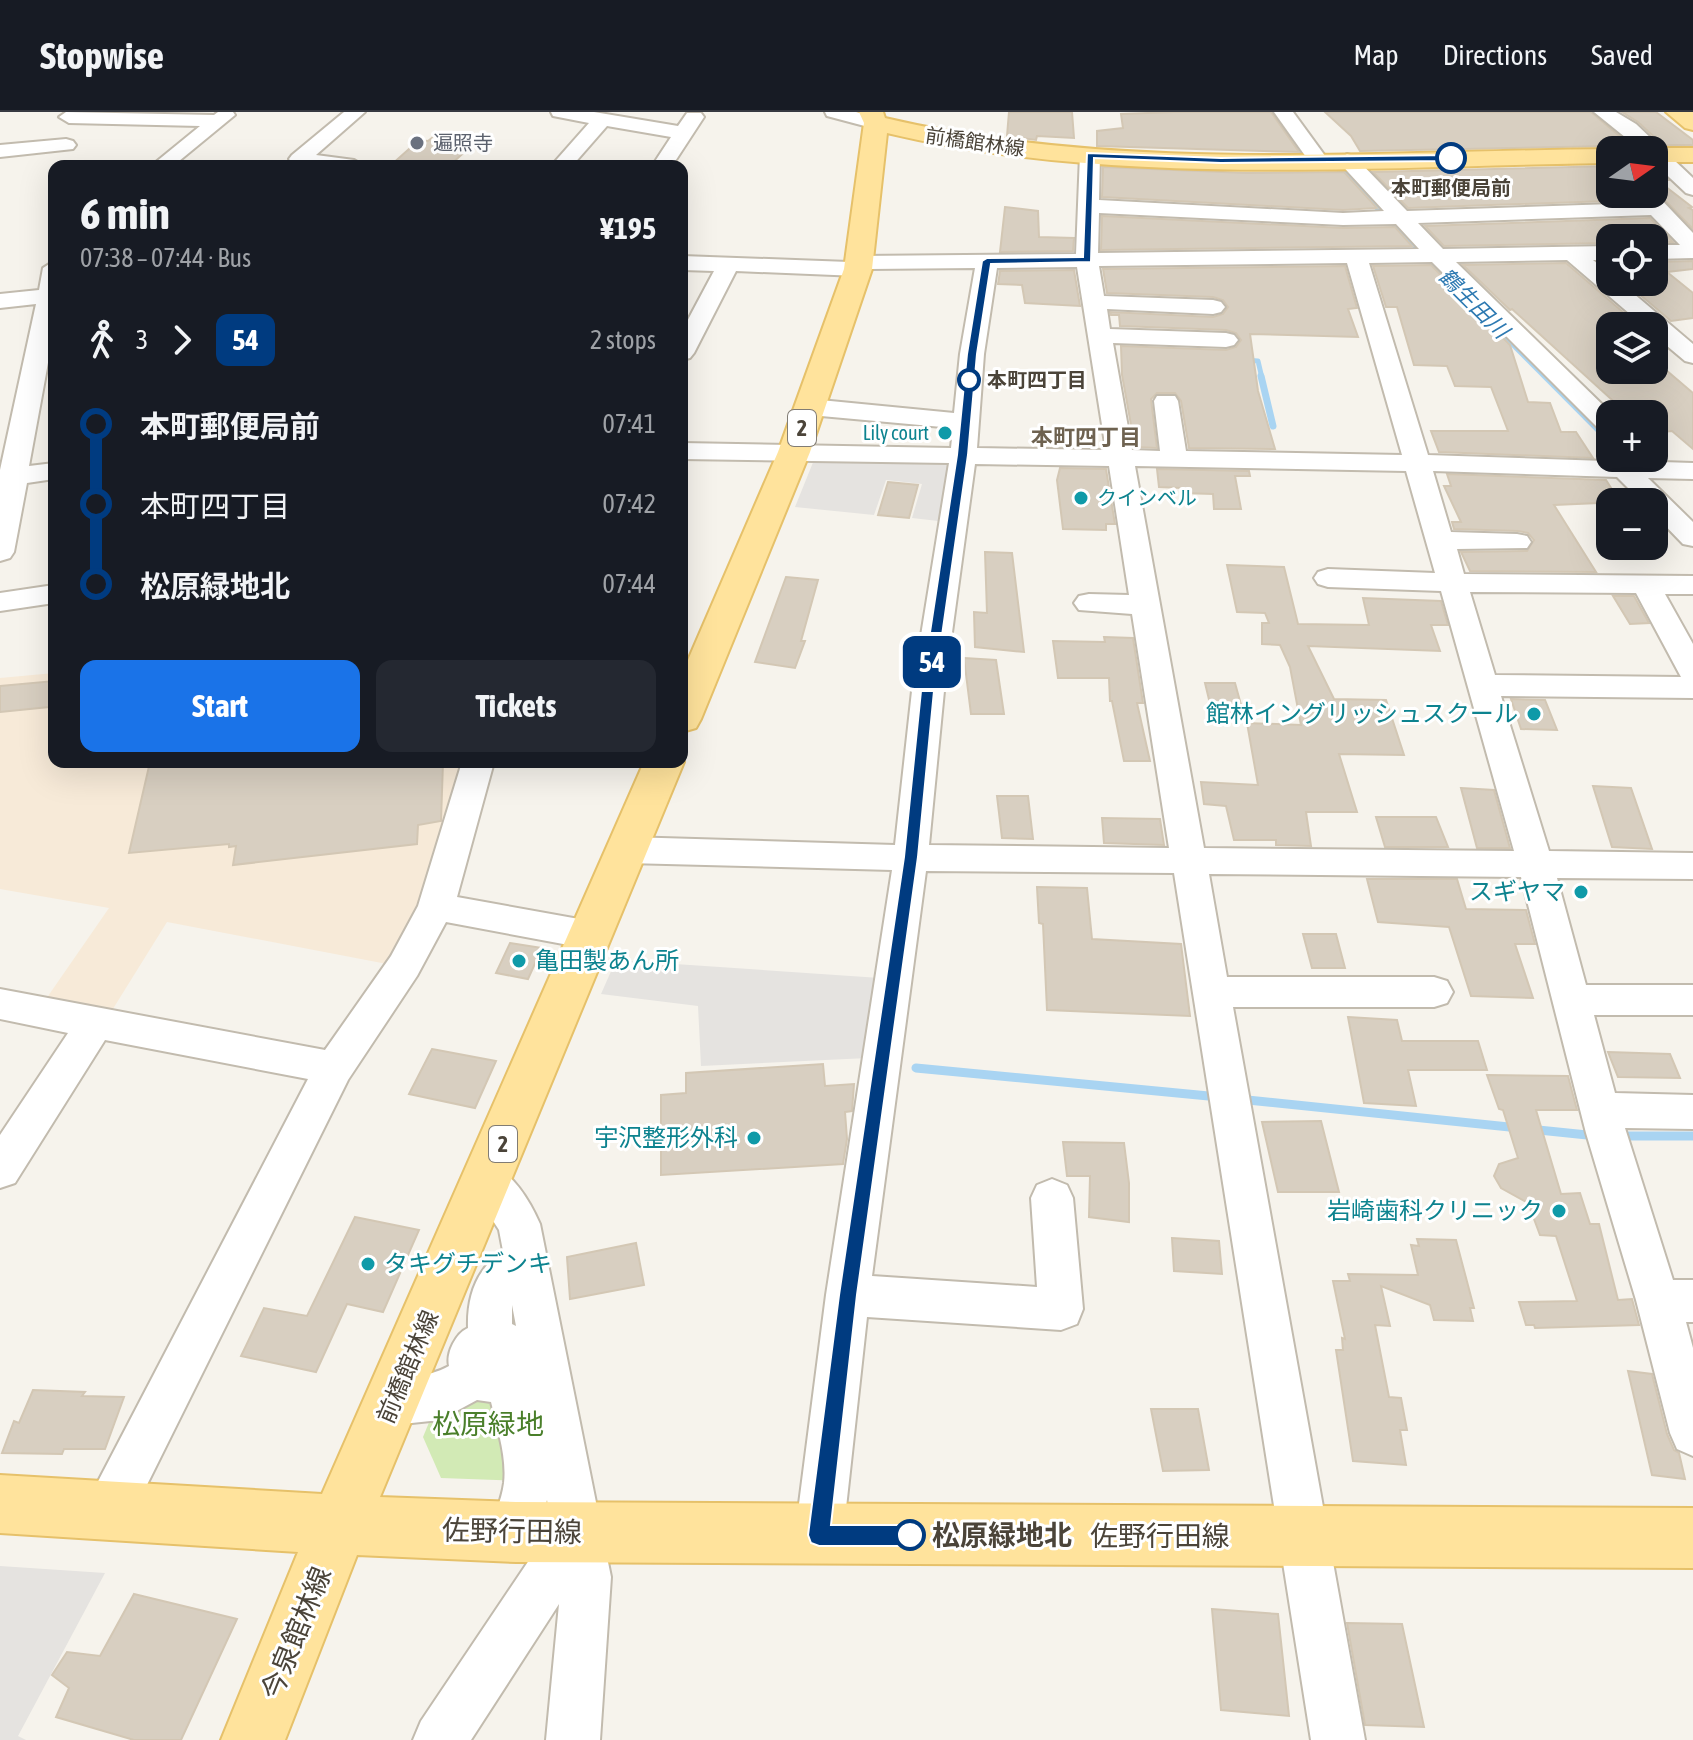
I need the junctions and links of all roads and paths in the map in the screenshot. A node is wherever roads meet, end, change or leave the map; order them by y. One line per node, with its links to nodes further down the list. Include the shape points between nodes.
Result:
1 (356, 112): 25 (street, via 299,159)
2 (560, 112): 9 (street)
3 (697, 112): 15 (street)
4 (834, 112): 10 (street)
5 (1283, 112): 28 (street)
6 (1603, 112): 14 (street)
7 (1678, 112): 12 (main road)
8 (69, 114): 11 (street); 17 (street)
9 (593, 116): 15 (street); 26 (street)
10 (878, 116): 19 (main road, 前橋館林線, via 917,134); 46 (main road, 2)
11 (224, 117): 24 (street)
12 (1693, 123)
13 (1652, 127): 14 (street)
14 (1629, 128): 16 (street)
15 (684, 133): 27 (street)
16 (1637, 136)
17 (66, 145): 18 (street); 23 (street)
18 (0, 151)
19 (1090, 155): 28 (main road, 前橋館林線); 33 (street)
20 (1668, 155): 21 (main road)
21 (1693, 155)
22 (1596, 156): 29 (main road, 前橋館林線)
23 (65, 160)
24 (169, 160)
25 (307, 160)
26 (565, 160)
27 (666, 160)
28 (1318, 160): 29 (main road, 前橋館林線)
29 (1347, 160): 35 (street)
30 (1668, 165): 31 (street)
31 (1693, 189)
32 (1596, 205): 35 (street)
33 (1088, 206): 35 (street); 42 (street)
34 (1656, 208): 36 (street)
35 (1389, 218): 39 (street)
36 (1693, 248): 37 (street)
37 (1668, 251)
38 (1596, 253): 40 (street)
39 (1425, 254): 40 (street); 41 (street); 57 (street); 58 (street)
40 (1573, 254): 54 (street)
41 (1356, 255): 42 (street); 64 (street)
42 (1087, 260): 43 (street); 51 (street)
43 (987, 261): 46 (street); 59 (street)
44 (688, 263): 45 (street)
45 (728, 265): 46 (street); 53 (street)
46 (858, 266): 56 (main road, 2)
47 (48, 295): 48 (street)
48 (0, 301)
49 (1213, 307): 51 (street)
50 (48, 312): 71 (street)
51 (1098, 319): 52 (street, via 1198,348); 62 (street)
52 (1226, 340)
53 (688, 342)
54 (1693, 356)
55 (1166, 401): 63 (street)
56 (810, 407): 59 (street); 61 (main road, 2)
57 (1596, 413)
58 (1596, 427)
59 (964, 439): 61 (street); 62 (street); 92 (street, via 928,691)
60 (688, 451): 61 (street)
61 (794, 452): 88 (main road, 2)
62 (1123, 458): 63 (street); 84 (street)
63 (1174, 458): 64 (street)
64 (1418, 463): 65 (street); 74 (street)
65 (1596, 464)
66 (1668, 468): 67 (street)
67 (1693, 471)
68 (48, 472): 71 (street)
69 (1639, 472): 73 (street)
70 (1643, 472): 72 (street)
71 (8, 477): 76 (street)
72 (1693, 508)
73 (1693, 538)
74 (1440, 540): 75 (street); 78 (street)
75 (1517, 542)
76 (0, 552)
77 (1328, 578): 78 (street)
78 (1453, 583): 80 (street); 86 (street)
79 (1693, 585): 80 (street)
80 (1647, 587): 85 (street)
81 (48, 595): 82 (street)
82 (0, 602)
83 (1089, 603): 84 (street)
84 (1146, 605): 93 (street)
85 (1693, 672)
86 (1483, 685): 87 (street); 94 (street)
87 (1693, 688)
88 (688, 705)
89 (476, 768): 96 (street)
90 (661, 768): 91 (main road, 前橋館林線 / 2)
91 (627, 850): 92 (street); 97 (main road, 前橋館林線 / 2)
92 (911, 857): 93 (street); 111 (street)
93 (1187, 862): 94 (street); 98 (street)
94 (1536, 866): 95 (street); 100 (street)
95 (1693, 866)
96 (436, 907): 97 (street); 104 (street, via 404,966)
97 (590, 935): 108 (main road, 前橋館林線 / 2)
98 (1210, 992): 99 (street); 122 (street)
99 (1434, 992)
100 (1571, 1000): 101 (street); 105 (street)
101 (1693, 1000)
102 (0, 1004): 103 (street)
103 (95, 1024): 104 (street); 107 (street)
104 (334, 1068): 117 (street)
105 (1600, 1110): 106 (street); 112 (street)
106 (1693, 1112)
107 (0, 1170)
108 (488, 1181): 110 (street, via 519,1224); 114 (main road, 前橋館林線 / 2)
109 (1052, 1198): 111 (street, via 1061,1309)
110 (527, 1259): 113 (street, via 504,1274 488,1304); 120 (street)
111 (848, 1295): 121 (street)
112 (1676, 1300): 115 (street)
113 (491, 1365): 114 (street, via 440,1397); 119 (street, via 524,1441 528,1481)
114 (393, 1402): 118 (main road, 前橋館林線 / 2)
115 (1693, 1433)
116 (0, 1504): 117 (main road)
117 (109, 1510): 118 (main road)
118 (339, 1525): 119 (main road, 佐野行田線); 124 (main road, 今泉館林線)
119 (516, 1532): 120 (main road, 佐野行田線)
120 (577, 1532): 121 (main road, 佐野行田線); 125 (street); 126 (street, via 586,1577)
121 (819, 1535): 122 (main road, 佐野行田線)
122 (1304, 1536): 123 (main road, 佐野行田線); 127 (street)
123 (1693, 1538)
124 (253, 1740)
125 (440, 1740)
126 (573, 1740)
127 (1338, 1740)

